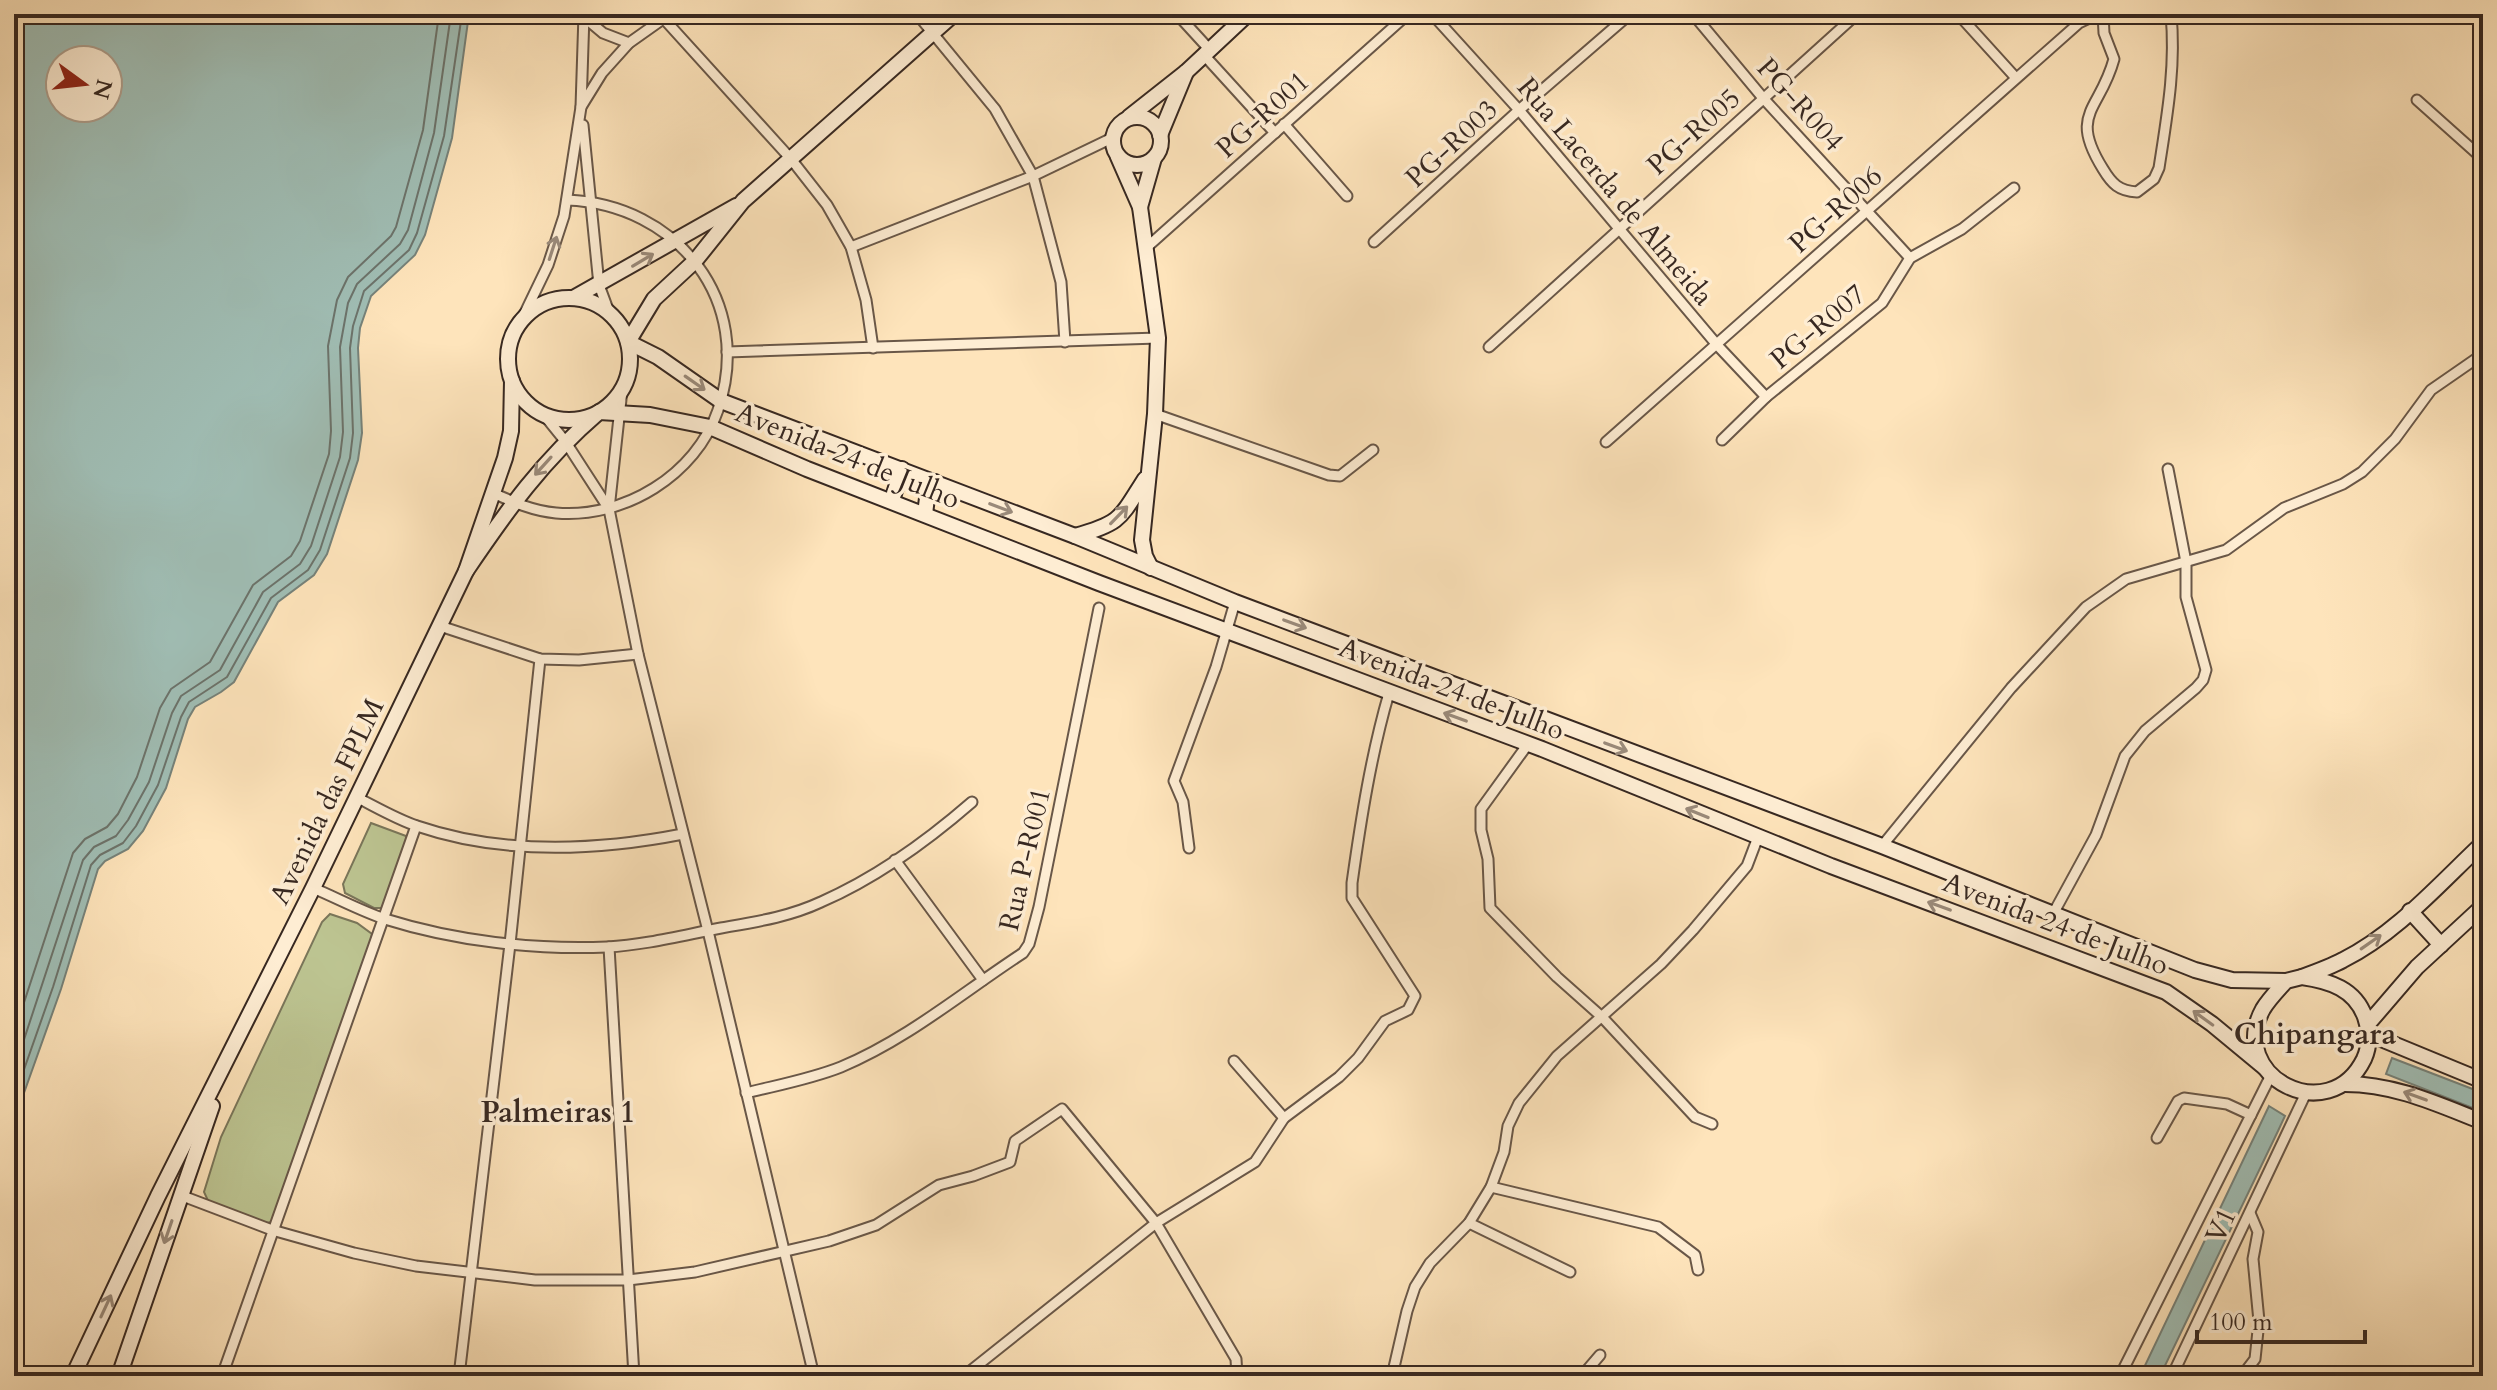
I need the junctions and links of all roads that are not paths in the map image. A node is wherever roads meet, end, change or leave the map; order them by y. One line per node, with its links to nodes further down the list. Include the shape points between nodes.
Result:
1 (917, 14): 15 (street)
2 (954, 14): 15 (street)
3 (1177, 14): 17 (street)
4 (1248, 14): 17 (street)
5 (1408, 14): 25 (street, PG-R001)
6 (1432, 14): 23 (street, Rua Lacerda de Almeida)
7 (1630, 14): 23 (street, PG-R003)
8 (1693, 14): 20 (street, PG-R004)
9 (1857, 14): 20 (street, PG-R005)
10 (1958, 14): 19 (street)
11 (2100, 14): 12 (street, via 2114,59 2086,123 2087,139 2110,181 2119,189 2137,192 2159,168 2172,83); 19 (street, PG-R006, via 2079,23)
12 (2171, 14)
13 (584, 15): 16 (street, via 603,33); 22 (street)
14 (667, 17): 16 (street); 31 (street)
15 (933, 32): 31 (street); 33 (street, via 995,109)
16 (629, 43): 22 (street)
17 (1206, 52): 18 (street); 26 (street)
18 (1186, 72): 24 (street); 27 (street)
19 (2016, 78): 40 (street, PG-R006)
20 (1763, 98): 40 (street, PG-R004); 41 (street, PG-R005)
21 (2417, 100): 32 (street)
22 (581, 107): 36 (street); 37 (street)
23 (1519, 110): 41 (street, Rua Lacerda de Almeida); 43 (street, PG-R003)
24 (1129, 117): 27 (street, via 1145,117); 28 (street)
25 (1284, 124): 26 (street, PG-R001); 35 (street)
26 (1275, 133): 45 (street, PG-R001)
27 (1160, 135): 30 (street)
28 (1112, 138): 29 (street); 33 (street)
29 (1118, 157): 30 (street, via 1132,165); 39 (street)
30 (1154, 158): 39 (street)
31 (791, 159): 38 (street); 44 (street)
32 (2483, 159)
33 (1033, 176): 44 (street); 54 (street, via 1061,282)
34 (2014, 188): 46 (street, PG-R007, via 1962,229)
35 (1347, 196)
36 (567, 200): 37 (street); 51 (street, one-way to 36, via 548,265)
37 (589, 201): 42 (street, via 620,208); 48 (street)
38 (743, 201): 42 (street); 47 (street)
39 (1140, 207): 45 (street)
40 (1867, 209): 46 (street, PG-R004); 55 (street, PG-R006)
41 (1619, 228): 55 (street, Rua Lacerda de Almeida); 56 (street, PG-R005)
42 (676, 240): 47 (street); 48 (street, one-way to 42)
43 (1374, 242)
44 (851, 247): 57 (street)
45 (1146, 248): 52 (street)
46 (1910, 258): 62 (street, PG-R007, via 1882,303)
47 (695, 261): 53 (street, via 654,299); 58 (street, via 712,290)
48 (599, 285): 49 (street); 50 (street)
49 (575, 297): 50 (street); 51 (street, via 537,306)
50 (609, 312): 53 (street)
51 (522, 319): 60 (street, via 509,349)
52 (1158, 338): 54 (street); 66 (street)
53 (628, 342): 61 (street, via 631,359); 63 (street, Avenida 24 de Julho, one-way to 63)
54 (1065, 342): 57 (street)
55 (1718, 346): 62 (street, Rua Lacerda de Almeida); 71 (street, PG-R006)
56 (1489, 347)
57 (873, 348): 58 (street)
58 (727, 352): 63 (street)
59 (2483, 354): 83 (street, via 2431,390 2395,439 2362,472 2284,508 2226,550)
60 (512, 381): 67 (street, via 519,395); 77 (street, Avenida das FPLM, via 511,431)
61 (622, 390): 64 (street); 65 (street)
62 (1766, 397): 69 (street, PG-R007)
63 (721, 401): 68 (street); 73 (street, Avenida 24 de Julho)
64 (599, 412): 65 (street, Avenida 24 de Julho); 67 (street, via 572,420); 70 (street, Avenida das FPLM)
65 (620, 413): 68 (street, Avenida 24 de Julho); 80 (street)
66 (1155, 414): 72 (street, via 1329,475 1340,476); 75 (street)
67 (544, 415): 70 (street)
68 (710, 427): 78 (street, Avenida 24 de Julho); 80 (street, via 676,473)
69 (1722, 440)
70 (565, 441): 79 (street, Avenida das FPLM, one-way to 79); 80 (street)
71 (1606, 442)
72 (1373, 450)
73 (902, 469): 76 (street, Avenida 24 de Julho); 78 (street)
74 (2168, 469): 83 (street)
75 (1148, 475): 82 (street, one-way to 75, via 1121,517); 84 (street, via 1142,540)
76 (935, 482): 81 (street); 82 (street, Avenida 24 de Julho, one-way to 82)
77 (493, 493): 79 (street); 85 (street, Avenida das FPLM)
78 (892, 500): 81 (street, Avenida 24 de Julho)
79 (512, 502): 80 (street, via 557,513); 85 (street, Avenida das FPLM)
80 (609, 509): 92 (street)
81 (925, 514): 90 (street, Avenida 24 de Julho)
82 (1075, 536): 84 (street, Avenida 24 de Julho)
83 (2186, 562): 105 (street, via 2126,579 2086,607 2011,688); 112 (street, via 2186,597 2206,670 2203,680 2125,756 2096,835)
84 (1151, 568): 86 (street, Avenida 24 de Julho)
85 (466, 571): 89 (street, Avenida das FPLM)
86 (1235, 602): 88 (street, Avenida 24 de Julho); 90 (street)
87 (1099, 608): 119 (street, Rua P-R001, via 1029,944)
88 (1267, 614): 91 (street); 95 (street, Avenida 24 de Julho, one-way to 95)
89 (440, 626): 93 (street); 99 (street, Avenida das FPLM)
90 (1227, 629): 91 (street, Avenida 24 de Julho); 107 (street, via 1174,781 1183,802)
91 (1256, 640): 94 (street, Avenida 24 de Julho)
92 (638, 654): 93 (street); 102 (street)
93 (540, 659): 106 (street)
94 (1389, 693): 97 (street, Avenida 24 de Julho, one-way to 94); 131 (street, via 1368,778 1352,898 1415,996 1408,1010 1385,1021 1348,1068)
95 (1552, 723): 96 (street, Avenida 24 de Julho); 97 (street)
96 (1577, 733): 98 (street); 105 (street, Avenida 24 de Julho, one-way to 105)
97 (1535, 747): 98 (street, Avenida 24 de Julho); 121 (street, via 1481,809 1490,908)
98 (1568, 760): 103 (street, Avenida 24 de Julho, one-way to 98)
99 (356, 797): 101 (street); 109 (street, Avenida das FPLM)
100 (972, 802): 108 (street)
101 (416, 826): 106 (street); 113 (street)
102 (683, 834): 106 (street, via 601,846); 114 (street)
103 (1758, 837): 121 (street, via 1747,866 1693,930); 125 (street, Avenida 24 de Julho, one-way to 103, via 2166,992)
104 (2483, 843): 111 (street)
105 (1882, 846): 112 (street, Avenida 24 de Julho)
106 (520, 847): 115 (street)
107 (1189, 848)
108 (895, 860): 114 (street, via 860,884 782,917); 119 (street)
109 (313, 888): 113 (street); 123 (street, Avenida das FPLM)
110 (2483, 906): 116 (street)
111 (2410, 911): 116 (street); 118 (street, one-way to 111, via 2344,959)
112 (2053, 914): 120 (street, Avenida 24 de Julho, via 2195,970 2232,980)
113 (384, 919): 115 (street); 140 (street)
114 (708, 931): 117 (street); 128 (street)
115 (510, 944): 117 (street); 144 (street)
116 (2441, 945): 122 (street, via 2394,992)
117 (609, 947): 145 (street)
118 (2302, 977): 120 (street); 122 (street, via 2351,994)
119 (983, 980): 128 (street, Rua P-R001, via 873,1053)
120 (2286, 981): 125 (street, via 2257,1024 2256,1039)
121 (1602, 1017): 133 (street, via 1695,1117); 135 (street, via 1557,1056 1519,1103)
122 (2369, 1029): 126 (street); 127 (street, via 2367,1052)
123 (231, 1052): 136 (street); 147 (street, one-way to 123)
124 (1234, 1061): 131 (street)
125 (2267, 1071): 129 (street, via 2287,1087); 130 (street)
126 (2483, 1081)
127 (2345, 1084): 129 (street); 132 (street, one-way to 127, via 2392,1088)
128 (746, 1093): 141 (street)
129 (2306, 1093): 137 (street, V1)
130 (2251, 1115): 134 (street, via 2227,1104 2184,1098); 157 (street)
131 (1284, 1118): 138 (street, via 1255,1162)
132 (2483, 1122)
133 (1712, 1124)
134 (2157, 1138)
135 (1491, 1187): 139 (street); 142 (street, via 1658,1227 1695,1255)
136 (180, 1195): 140 (street); 148 (street, one-way to 148)
137 (2250, 1213): 158 (street, V1); 159 (street, via 2258,1232 2253,1259 2259,1321 2255,1359)
138 (1156, 1223): 141 (street, via 1062,1109 1015,1141 1007,1164 939,1185 876,1225); 153 (street); 154 (street, via 1236,1359)
139 (1469, 1223): 143 (street); 155 (street, via 1430,1263 1415,1287)
140 (272, 1230): 144 (street, via 354,1253); 149 (street)
141 (784, 1254): 145 (street); 152 (street)
142 (1698, 1270)
143 (1570, 1272)
144 (471, 1275): 145 (street); 150 (street)
145 (628, 1280): 151 (street)
146 (1600, 1355): 156 (street)
147 (75, 1374)
148 (119, 1376)
149 (222, 1376)
150 (459, 1376)
151 (634, 1376)
152 (814, 1376)
153 (964, 1376)
154 (1237, 1376)
155 (1392, 1376)
156 (1582, 1376)
157 (2120, 1376)
158 (2172, 1376)
159 (2242, 1376)

